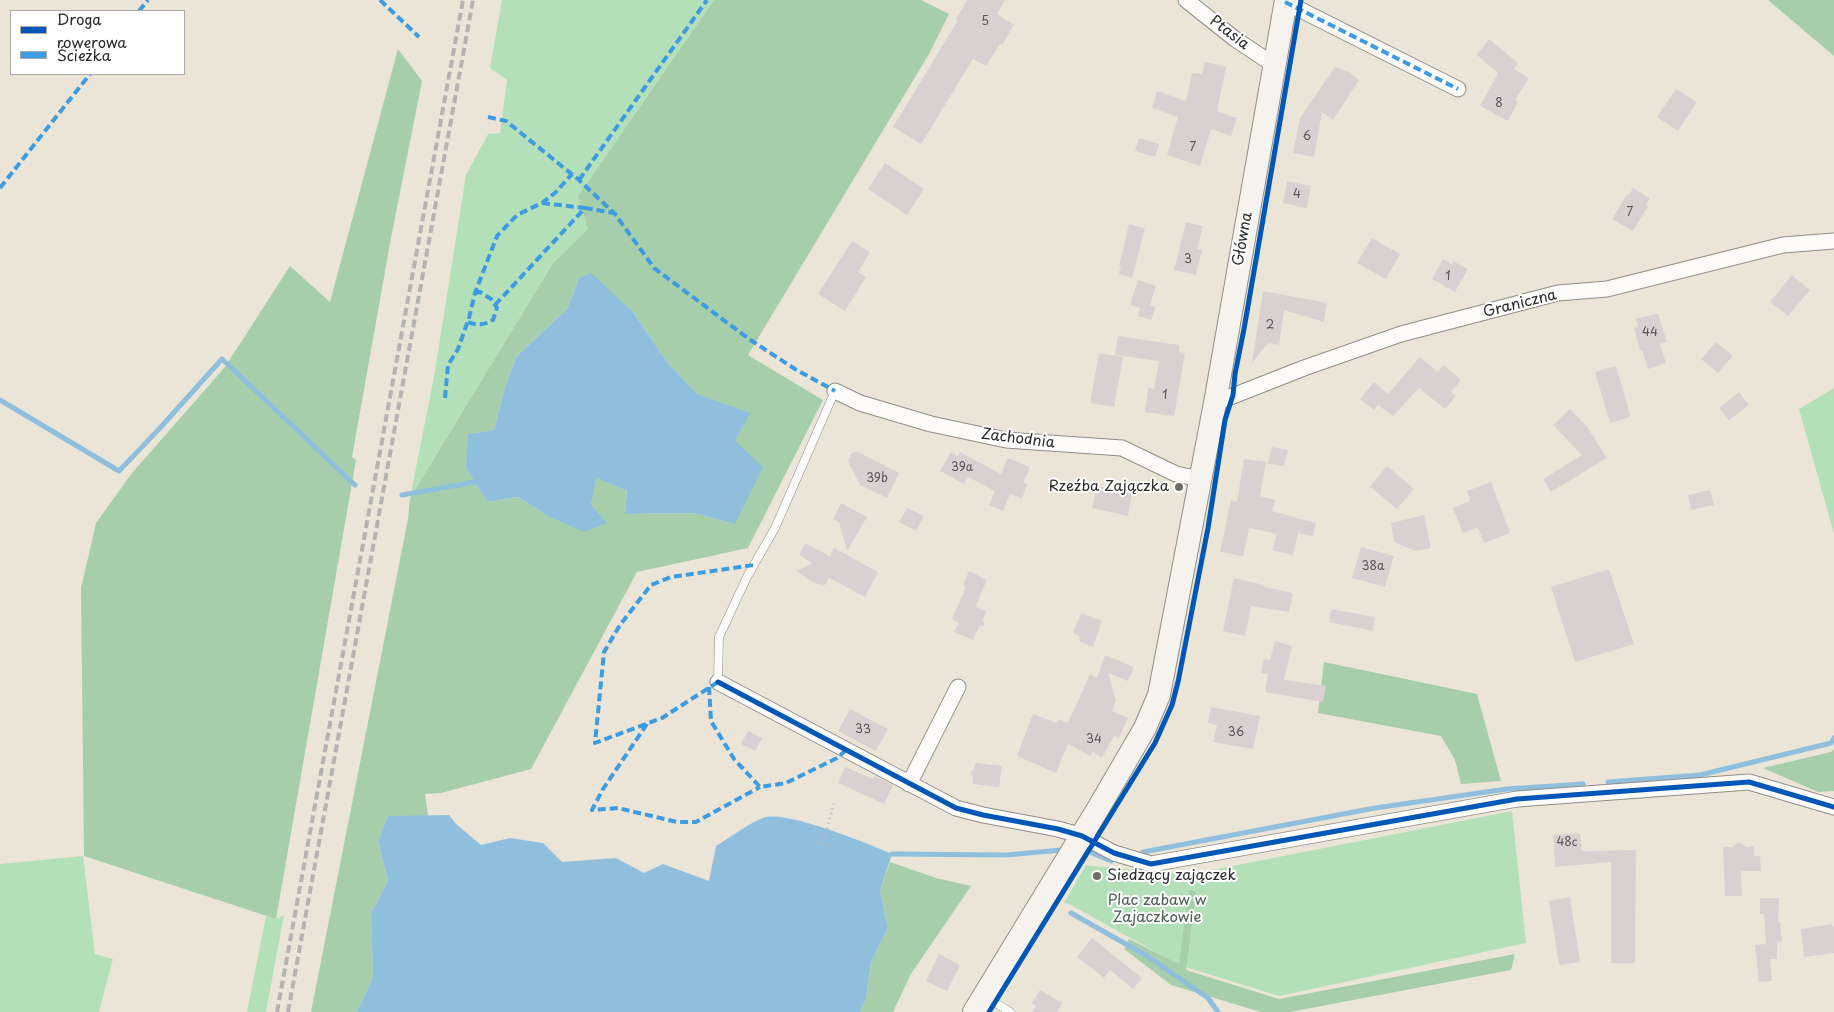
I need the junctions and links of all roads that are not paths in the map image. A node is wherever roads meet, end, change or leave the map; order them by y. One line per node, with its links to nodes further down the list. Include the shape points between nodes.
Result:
1 (1186, 0): 3 (street, Ptasia)
2 (1286, 1): 3 (main road, Główna); 4 (street)
3 (1274, 65): 7 (main road, Główna)
4 (1458, 89)
5 (1834, 241): 7 (street, Graniczna, via 1783,245 1607,289 1558,293 1401,334)
6 (835, 392): 8 (street, Zachodnia, via 860,404 931,424 1006,440 1122,448 1176,474); 9 (lane, via 775,528 747,577 720,637)
7 (1215, 403): 8 (main road, Główna)
8 (1200, 479): 13 (main road, Główna, via 1159,695 1145,728)
9 (718, 682): 11 (street)
10 (958, 687): 11 (street)
11 (909, 784): 13 (street, via 956,808 1058,828)
12 (1834, 807): 13 (street, via 1749,782 1518,799 1151,864 1114,853)
13 (1082, 836): 14 (main road, Główna)
14 (979, 1004): 15 (lane)
15 (1010, 1012)

